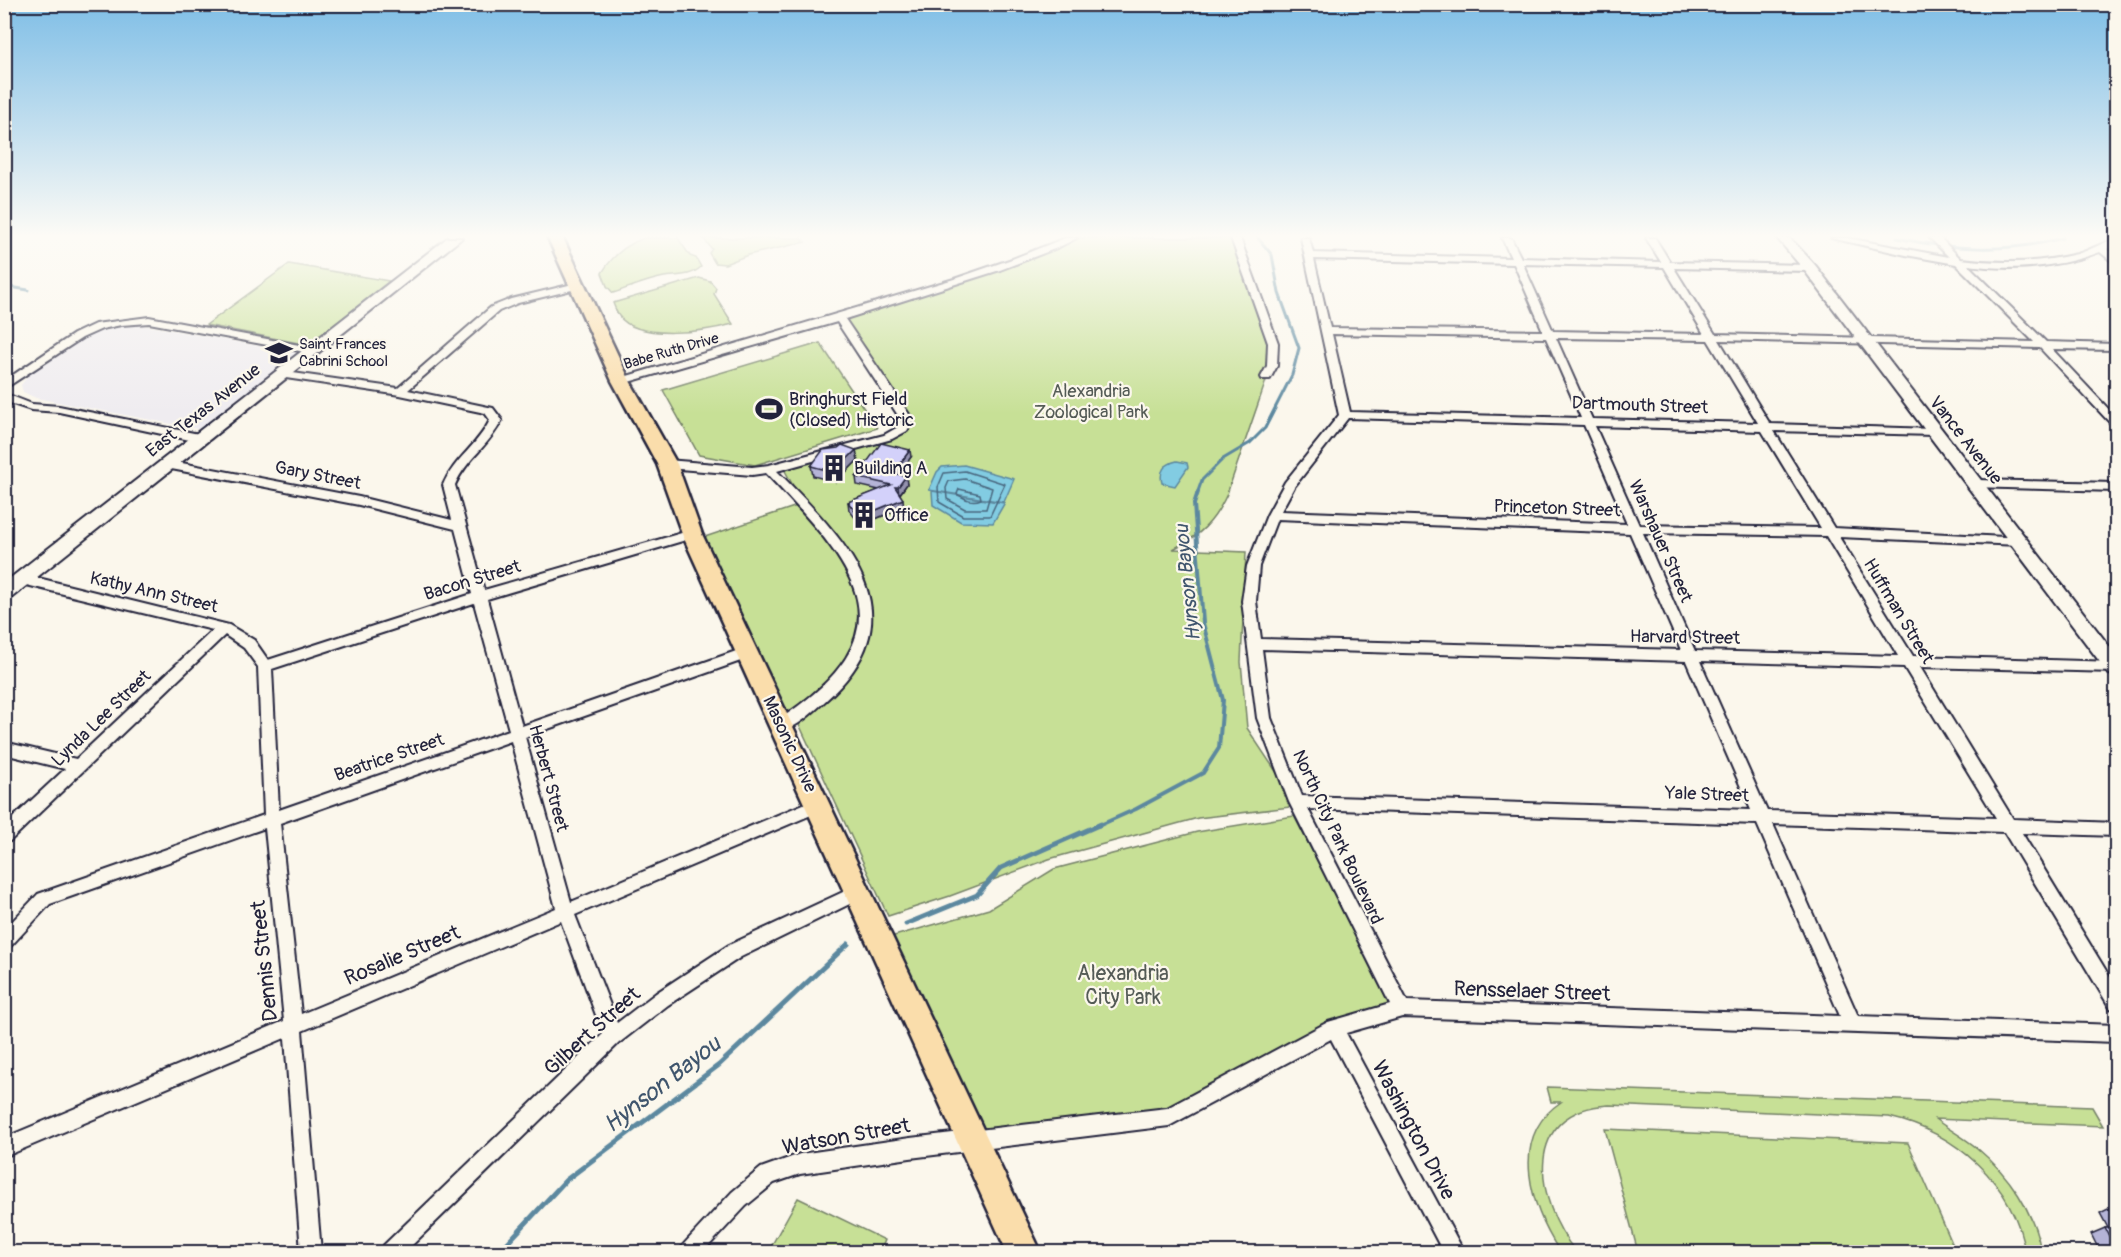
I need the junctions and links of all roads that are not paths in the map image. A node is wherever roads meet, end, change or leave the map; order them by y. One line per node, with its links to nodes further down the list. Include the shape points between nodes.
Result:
1 (379, 297): 18 (street, East Texas Avenue)
2 (533, 297): 23 (street, via 495,309)
3 (582, 297): 21 (main road, Masonic Drive)
4 (905, 297): 11 (street, Babe Ruth Drive)
5 (1256, 297): 20 (street, via 1273,343 1272,366)
6 (1319, 297): 12 (street)
7 (1533, 297): 13 (street, Warshauer Street)
8 (1687, 297): 14 (street, Huffman Street)
9 (1832, 297): 15 (street, Vance Avenue)
10 (1993, 297): 16 (street)
11 (839, 317): 21 (street, Babe Ruth Drive); 33 (street, via 907,420 906,425 888,437)
12 (1327, 331): 13 (street); 25 (street)
13 (1550, 334): 14 (street); 26 (street, Warshauer Street)
14 (1711, 337): 15 (street); 28 (street, Huffman Street)
15 (1865, 340): 16 (street); 29 (street, Vance Avenue)
16 (2043, 345): 17 (street); 27 (street)
17 (2116, 347)
18 (310, 350): 19 (street, East Texas Avenue); 22 (street, via 149,320 99,326)
19 (279, 374): 23 (street); 30 (street, East Texas Avenue)
20 (1266, 377)
21 (621, 381): 32 (main road, Masonic Drive)
22 (4, 386)
23 (400, 392): 37 (street, Herbert Street, via 489,410 494,415 493,429 453,471 449,485)
24 (4, 396): 30 (street, via 31,407 59,409)
25 (1345, 415): 26 (street, Dartmouth Street); 36 (street, North City Park Boulevard, via 1289,485)
26 (1589, 422): 28 (street, Dartmouth Street); 38 (street, Warshauer Street)
27 (2116, 423)
28 (1766, 427): 29 (street, Dartmouth Street); 39 (street, Huffman Street)
29 (1934, 432): 34 (street, Vance Avenue)
30 (199, 438): 31 (street, East Texas Avenue)
31 (166, 464): 37 (street, Gary Street, via 359,501); 42 (street, East Texas Avenue)
32 (667, 464): 33 (street); 40 (main road, Masonic Drive)
33 (769, 469): 52 (street, via 818,520 855,573 862,590 866,624 843,677 822,699)
34 (1976, 484): 35 (street); 41 (street, Vance Avenue)
35 (2116, 487)
36 (1273, 515): 38 (street, Princeton Street); 46 (street, North City Park Boulevard, via 1253,566 1249,601)
37 (462, 526): 44 (street, Herbert Street)
38 (1636, 529): 39 (street, Princeton Street); 48 (street, Warshauer Street)
39 (1830, 532): 41 (street, Princeton Street); 49 (street, Huffman Street)
40 (692, 534): 44 (street, Bacon Street); 47 (main road, Masonic Drive)
41 (2019, 541): 51 (street, Vance Avenue)
42 (22, 579): 43 (street, East Texas Avenue); 45 (street, Kathy Ann Street)
43 (4, 593)
44 (480, 596): 50 (street, Bacon Street); 53 (street, Herbert Street)
45 (224, 628): 50 (street, Kathy Ann Street, via 249,644); 55 (street, Lynda Lee Street)
46 (1253, 644): 48 (street, Harvard Street); 56 (street, North City Park Boulevard, via 1264,718)
47 (747, 653): 52 (main road, Masonic Drive); 53 (street, Beatrice Street)
48 (1692, 656): 49 (street, Harvard Street); 58 (street, Warshauer Street)
49 (1908, 660): 51 (street, Harvard Street); 60 (street, Huffman Street)
50 (265, 666): 59 (street, Dennis Street)
51 (2116, 668)
52 (782, 725): 57 (main road, Masonic Drive)
53 (517, 733): 59 (street, Beatrice Street); 64 (street, Herbert Street)
54 (4, 748): 55 (street)
55 (79, 766): 62 (street, Lynda Lee Street)
56 (1297, 802): 58 (street, Yale Street); 67 (street, North City Park Boulevard)
57 (818, 805): 63 (main road, Masonic Drive); 64 (street, Rosalie Street)
58 (1761, 815): 60 (street, Yale Street); 69 (street, Warshauer Street)
59 (272, 819): 65 (street, Beatrice Street, via 44,899); 68 (street, Dennis Street)
60 (2008, 825): 61 (street, Yale Street); 66 (street, Huffman Street)
61 (2116, 829)
62 (4, 836)
63 (858, 892): 72 (street, Gilbert Street, via 735,951); 73 (main road, Masonic Drive)
64 (565, 911): 68 (street, Rosalie Street); 72 (street, Herbert Street)
65 (4, 942)
66 (2116, 1002)
67 (1402, 1010): 69 (street, Rensselaer Street); 70 (street, Rensselaer Street)
68 (293, 1024): 74 (street, Rosalie Street); 75 (street, Dennis Street)
69 (1853, 1024): 71 (street, Rensselaer Street)
70 (1334, 1028): 73 (street, Rensselaer Street, via 1169,1117); 79 (street, Washington Drive)
71 (2116, 1034)
72 (613, 1037): 76 (street, Gilbert Street)
73 (972, 1142): 77 (street, Watson Street, via 800,1164 768,1175 739,1199); 78 (main road, Masonic Drive)
74 (4, 1148)
75 (311, 1252)
76 (391, 1252)
77 (690, 1252)
78 (1024, 1252)
79 (1454, 1252)

